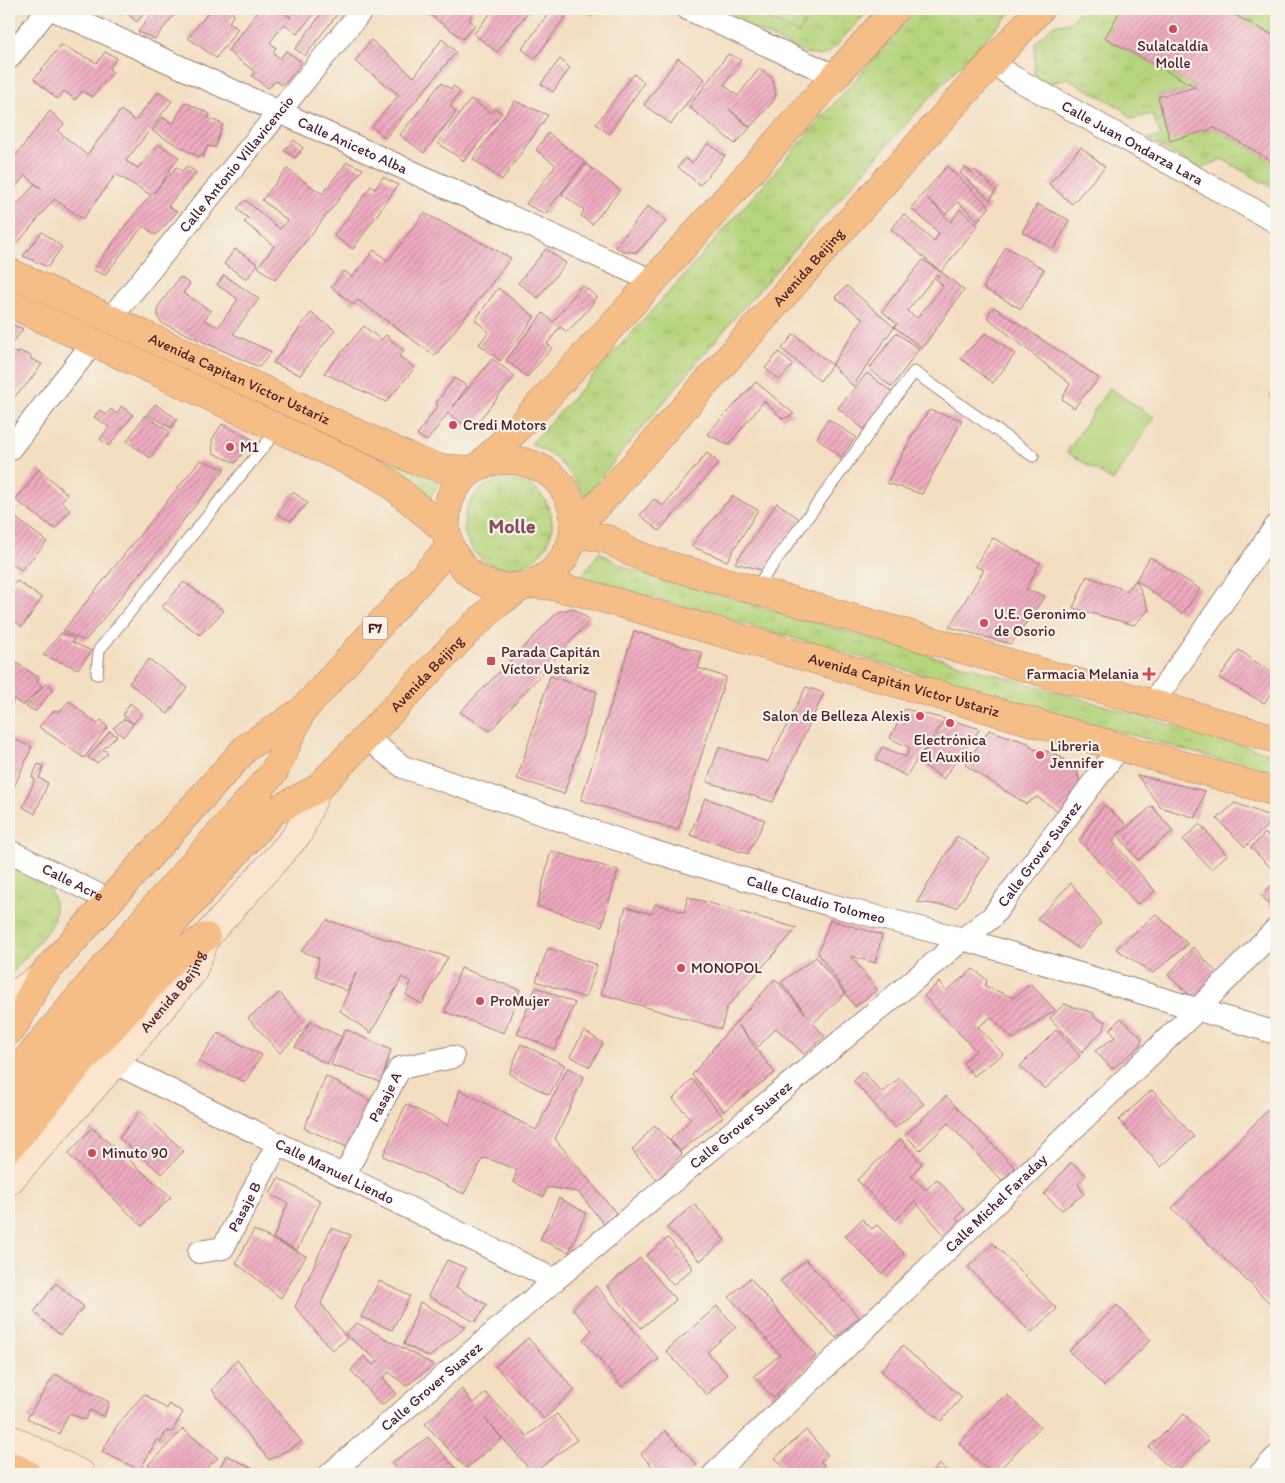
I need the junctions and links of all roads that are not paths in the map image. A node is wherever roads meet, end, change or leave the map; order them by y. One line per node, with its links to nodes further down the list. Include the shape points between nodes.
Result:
1 (48, 9): 7 (street)
2 (52, 9): 10 (street, Calle Aniceto Alba)
3 (362, 9): 10 (street, Calle Antonio Villavicencio)
4 (688, 9): 9 (street)
5 (894, 9): 9 (main road)
6 (1040, 9): 8 (main road, Avenida Beijing)
7 (9, 58)
8 (992, 62): 11 (street, Calle Juan Ondarza Lara, via 1013,77); 21 (main road, Avenida Beijing, via 601,502)
9 (835, 76): 13 (main road)
10 (279, 112): 13 (street, Calle Aniceto Alba); 15 (street, Calle Antonio Villavicencio)
11 (1276, 222)
12 (9, 272): 15 (main road, Avenida Capitan Víctor Ustariz)
13 (653, 281): 20 (main road)
14 (9, 303): 16 (main road, Avenida Capitan Víctor Ustariz)
15 (110, 319): 20 (main road, Avenida Capitan Víctor Ustariz, via 422,463 440,468)
16 (93, 343): 17 (main road, Avenida Capitan Víctor Ustariz); 18 (street)
17 (278, 428): 23 (main road, Avenida Capitan Víctor Ustariz, via 387,481); 26 (lane, via 99,650)
18 (9, 450)
19 (1033, 456): 25 (lane, via 914,372)
20 (477, 468): 21 (main road, via 514,459 537,465 564,488); 23 (main road, via 463,478 449,501 446,514)
21 (574, 526): 24 (main road, via 561,563 543,578); 25 (main road, via 653,561)
22 (1276, 526): 27 (street)
23 (448, 539): 24 (main road, via 456,558 473,576 508,588); 28 (main road, Avenida Beijing / F7)
24 (527, 585): 29 (main road, Avenida Beijing, via 496,605 464,635); 31 (main road, Avenida Capitán Víctor Ustariz, via 580,592)
25 (754, 590): 27 (main road)
26 (97, 674)
27 (1152, 704): 30 (main road)
28 (302, 711): 35 (main road, Avenida Beijing, via 247,747); 46 (main road, Avenida Beijing, via 274,772 158,903)
29 (367, 738): 32 (main road, Avenida Beijing); 38 (street, Calle Claudio Tolomeo, via 403,767 652,851 827,904)
30 (1276, 739)
31 (1120, 747): 33 (main road, Avenida Capitán Víctor Ustariz); 38 (street, Calle Grover Suarez, via 992,916)
32 (317, 790): 37 (street, Avenida Beijing, via 298,834); 46 (main road, Avenida Beijing, via 274,810)
33 (1276, 792)
34 (9, 851): 35 (street, Calle Acre)
35 (109, 900): 39 (main road, Avenida Beijing)
36 (1276, 929): 41 (street, Calle Michel Faraday)
37 (206, 937): 45 (street, Avenida Beijing, via 192,973); 50 (main road, via 178,954)
38 (963, 939): 41 (street, Calle Claudio Tolomeo); 54 (street, Calle Grover Suarez)
39 (40, 978): 40 (street, Avenida Beijing); 42 (main road)
40 (9, 998)
41 (1197, 1010): 43 (street, Calle Claudio Tolomeo); 61 (street, Calle Michel Faraday)
42 (9, 1031)
43 (1276, 1033)
44 (453, 1056): 51 (street, Pasaje A, via 400,1068)
45 (114, 1063): 49 (street, Calle Manuel Liendo); 52 (street, Avenida Beijing)
46 (36, 1068): 47 (main road, Avenida Beijing); 48 (main road, Avenida Beijing)
47 (9, 1081)
48 (9, 1119)
49 (278, 1143): 51 (street, Calle Manuel Liendo); 53 (street, Pasaje B, via 223,1248)
50 (9, 1148)
51 (344, 1176): 54 (street, Calle Manuel Liendo)
52 (9, 1181)
53 (199, 1252)
54 (554, 1280): 60 (street, Calle Grover Suarez)
55 (9, 1438): 59 (street)
56 (1276, 1457): 62 (street)
57 (9, 1466): 58 (main road)
58 (27, 1474)
59 (81, 1474)
60 (330, 1474)
61 (714, 1474)
62 (1260, 1474)

